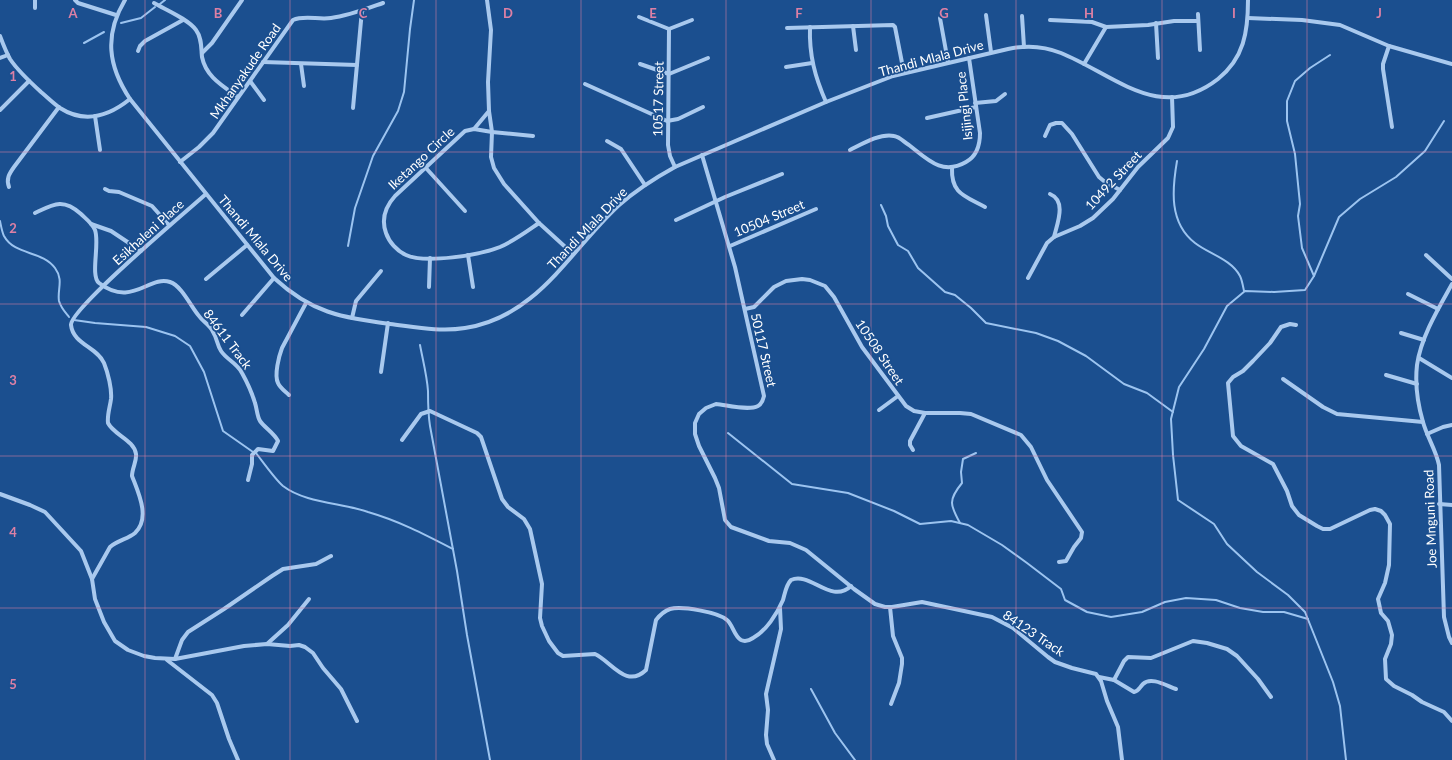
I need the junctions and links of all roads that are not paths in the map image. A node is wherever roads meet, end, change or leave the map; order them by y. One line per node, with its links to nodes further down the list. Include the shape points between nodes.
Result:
1 (35, 0): 9 (street)
2 (75, 0): 12 (street)
3 (125, 0): 12 (street, Thandi Mlala Drive)
4 (242, 0): 35 (street)
5 (487, 0): 67 (street, via 491,30)
6 (1248, 0): 17 (street, Thandi Mlala Drive)
7 (154, 3): 18 (street)
8 (383, 3): 10 (street, Mkhanyakude Road)
9 (36, 8)
10 (362, 10): 41 (street, Mkhanyakude Road, via 330,18 295,19); 48 (street)
11 (1198, 14): 21 (street)
12 (116, 15): 59 (street, Thandi Mlala Drive, via 112,32 111,58 119,82)
13 (986, 15): 34 (street)
14 (1022, 16): 30 (street)
15 (639, 17): 27 (street)
16 (940, 18): 42 (street)
17 (1248, 18): 29 (street, via 1322,22 1340,26); 58 (street, Thandi Mlala Drive, via 1248,27 1241,48 1228,70 1203,88)
18 (184, 20): 33 (street, via 145,41); 35 (street, via 197,32)
19 (692, 20): 27 (street)
20 (1050, 20): 25 (street, via 1092,22)
21 (1198, 21): 22 (street); 32 (street)
22 (1156, 23): 25 (street); 40 (street)
23 (853, 26): 24 (street); 31 (street); 50 (street, via 894,26)
24 (810, 27): 26 (street); 43 (street, via 809,47)
25 (1106, 27): 46 (street)
26 (787, 28)
27 (668, 29): 51 (street, 10517 Street)
28 (0, 36): 36 (street)
29 (1389, 46): 47 (street); 71 (street, via 1383,69)
30 (1024, 47): 34 (street, Thandi Mlala Drive); 46 (street, Thandi Mlala Drive, via 1054,50)
31 (856, 50)
32 (1200, 50)
33 (138, 51)
34 (991, 52): 39 (street, Thandi Mlala Drive)
35 (202, 53): 57 (street, via 209,75)
36 (8, 55): 37 (street); 52 (street)
37 (0, 58)
38 (708, 58): 51 (street)
39 (969, 58): 42 (street, Thandi Mlala Drive); 62 (street, Isijingi Place)
40 (1158, 58)
41 (263, 62): 44 (street); 53 (street, Mkhanyakude Road)
42 (948, 62): 50 (street, Thandi Mlala Drive)
43 (812, 63): 49 (street); 61 (street)
44 (301, 64): 48 (street); 55 (street)
45 (640, 64): 51 (street)
46 (1084, 64): 58 (street, Thandi Mlala Drive, via 1140,93)
47 (1452, 64)
48 (357, 65): 65 (street)
49 (786, 67)
50 (904, 73): 61 (street, Thandi Mlala Drive)
51 (669, 74): 70 (street, 10517 Street)
52 (29, 81): 64 (street); 66 (street)
53 (250, 81): 57 (street, Mkhanyakude Road); 60 (street)
54 (585, 84): 70 (street)
55 (304, 86)
56 (1005, 94): 62 (street, via 996,101)
57 (238, 97): 80 (street, Mkhanyakude Road, via 207,139)
58 (1172, 97): 88 (street, 10492 Street, via 1173,120 1168,138 1138,167)
59 (130, 99): 68 (street, via 114,110); 80 (street, Thandi Mlala Drive)
60 (264, 100)
61 (826, 102): 79 (street, Thandi Mlala Drive)
62 (976, 105): 69 (street); 83 (street, Isijingi Place, via 980,133 978,150 967,162)
63 (703, 107): 70 (street)
64 (59, 108): 68 (street, via 74,114); 86 (street, via 14,166 8,177)
65 (353, 108)
66 (0, 110)
67 (489, 112): 72 (street); 73 (street)
68 (95, 116): 77 (street)
69 (927, 118)
70 (668, 121): 82 (street, 10517 Street, via 668,145)
71 (1392, 127)
72 (474, 129): 73 (street, Iketango Circle); 81 (street, Iketango Circle, via 461,134)
73 (492, 132): 74 (street, Iketango Circle); 97 (street, via 491,157 496,174)
74 (533, 136)
75 (1045, 136): 88 (street, via 1050,125 1062,123 1072,134 1099,177)
76 (607, 140): 85 (street, via 621,149)
77 (100, 150)
78 (850, 150): 83 (street, via 876,138 894,136 930,162 944,168)
79 (702, 155): 82 (street, Thandi Mlala Drive); 91 (street)
80 (180, 162): 89 (street, Thandi Mlala Drive)
81 (425, 167): 94 (street); 107 (street, Iketango Circle, via 390,201 385,225 387,236 401,252 414,257)
82 (675, 167): 85 (street, Thandi Mlala Drive)
83 (952, 168): 92 (street, via 952,182 957,190)
84 (782, 174): 91 (street)
85 (645, 184): 104 (street, Thandi Mlala Drive, via 618,207)
86 (9, 187)
87 (105, 189): 99 (street, via 152,206)
88 (1120, 190): 100 (street, 10492 Street, via 1087,223)
89 (206, 194): 99 (street, Esikhaleni Place); 101 (street, Thandi Mlala Drive)
90 (1050, 194): 100 (street, via 1057,198 1060,204)
91 (716, 201): 96 (street); 102 (street)
92 (986, 207)
93 (816, 209): 102 (street, 10504 Street)
94 (465, 211)
95 (35, 213): 98 (street, via 56,204 67,204)
96 (676, 220)
97 (539, 223): 104 (street); 105 (street, Iketango Circle, via 506,244)
98 (91, 224): 103 (street, via 111,231); 114 (street, via 96,232 97,241 96,278)
99 (170, 226): 103 (street, Esikhaleni Place)
100 (1054, 237): 110 (street, 10492 Street, via 1043,248)
101 (247, 245): 109 (street, Thandi Mlala Drive); 112 (street)
102 (730, 246): 120 (street)
103 (141, 251): 114 (street, Esikhaleni Place)
104 (573, 254): 124 (street, Thandi Mlala Drive, via 529,300 508,314 488,322 448,330)
105 (468, 255): 107 (street, Iketango Circle); 116 (street)
106 (1426, 255): 111 (street)
107 (430, 258): 115 (street)
108 (381, 271): 123 (street, via 356,301)
109 (274, 278): 119 (street, Thandi Mlala Drive); 122 (street)
110 (1028, 278)
111 (1452, 279)
112 (206, 280)
113 (1452, 284): 117 (street, Joe Mnguni Road)
114 (104, 286): 143 (street, 84611 Track, via 114,291 131,292 159,282 172,282 197,315 211,328 222,352 242,371 259,419 278,441 273,451 258,449 252,455); 150 (street, Esikhaleni Place, via 74,317 71,325 76,337 97,354 105,367 111,397 108,423 135,452 132,476 142,501 143,516 135,533 110,547)
115 (429, 287)
116 (473, 287)
117 (1450, 291): 121 (street, Joe Mnguni Road)
118 (1408, 294): 121 (street)
119 (306, 302): 123 (street, Thandi Mlala Drive, via 325,311); 134 (street, via 280,355 277,380)
120 (745, 309): 135 (street, 10508 Street, via 754,307 774,287 786,281 802,279 819,282 831,292 856,339); 148 (street, 50117 Street, via 764,392 763,399 754,407 716,404 706,408 699,414 695,423 697,440 715,478 728,524 737,530 769,541 790,542)
121 (1438, 309): 127 (street, Joe Mnguni Road)
122 (242, 315)
123 (352, 318): 124 (street, Thandi Mlala Drive)
124 (388, 323): 129 (street)
125 (1296, 325): 165 (street, via 1282,327 1253,361 1228,383 1232,436 1241,446 1273,464 1292,506 1317,526 1323,529 1334,528 1375,509 1385,515 1390,524 1389,565 1378,599 1392,635 1385,659 1386,679 1422,702 1444,712)
126 (1401, 334): 127 (street)
127 (1424, 340): 128 (street, Joe Mnguni Road)
128 (1419, 358): 131 (street); 133 (street, Joe Mnguni Road)
129 (381, 372)
130 (1386, 375): 133 (street)
131 (1452, 378)
132 (1283, 379): 138 (street, via 1337,414)
133 (1417, 384): 138 (street, Joe Mnguni Road)
134 (289, 395)
135 (898, 396): 136 (street); 137 (street, 10508 Street, via 910,409)
136 (879, 410)
137 (924, 414): 142 (street, via 910,441); 149 (street, 10508 Street, via 971,414 1016,432 1025,439 1035,453 1047,480 1082,532 1081,538 1066,561)
138 (1423, 422): 140 (street, Joe Mnguni Road)
139 (1452, 425): 140 (street)
140 (1427, 434): 145 (street, Joe Mnguni Road, via 1439,465)
141 (402, 440): 153 (street, via 421,414 430,411 481,437 502,499 524,519 530,529 542,584 542,626 549,641 561,655 595,654 615,669 632,677 646,670 656,620 665,611 676,608 722,616 744,641 759,634)
142 (913, 450)
143 (248, 480)
144 (0, 494): 150 (street, via 45,512 81,551)
145 (1439, 504): 146 (street); 155 (street, Joe Mnguni Road, via 1444,617)
146 (1452, 505)
147 (331, 556): 158 (street, via 316,564 283,569 272,576 188,632)
148 (816, 557): 151 (street, 84123 Track)
149 (1059, 562)
150 (92, 578): 157 (street, via 95,599 115,641 128,650 144,656)
151 (850, 586): 153 (street, via 846,591 837,592 794,579 789,583); 154 (street, 84123 Track, via 875,604)
152 (309, 599): 156 (street, via 288,625)
153 (780, 607): 167 (street, via 781,629 766,694 767,744)
154 (890, 607): 159 (street, 84123 Track, via 922,602 992,617 1013,628 1055,662 1092,672); 163 (street, via 893,636 902,658)
155 (1452, 643)
156 (267, 644): 158 (street); 164 (street, via 299,645 309,650 341,689)
157 (167, 659): 158 (street); 166 (street, via 212,695)
158 (174, 659)
159 (1099, 677): 160 (street, 84123 Track); 168 (street, via 1118,727)
160 (1114, 680): 161 (street, 84123 Track, via 1134,692 1150,680); 162 (street, via 1128,657 1151,658 1198,641 1227,649 1237,656)
161 (1176, 688)
162 (1271, 697)
163 (891, 704)
164 (357, 721)
165 (1452, 721)
166 (238, 760)
167 (774, 760)
168 (1122, 760)

